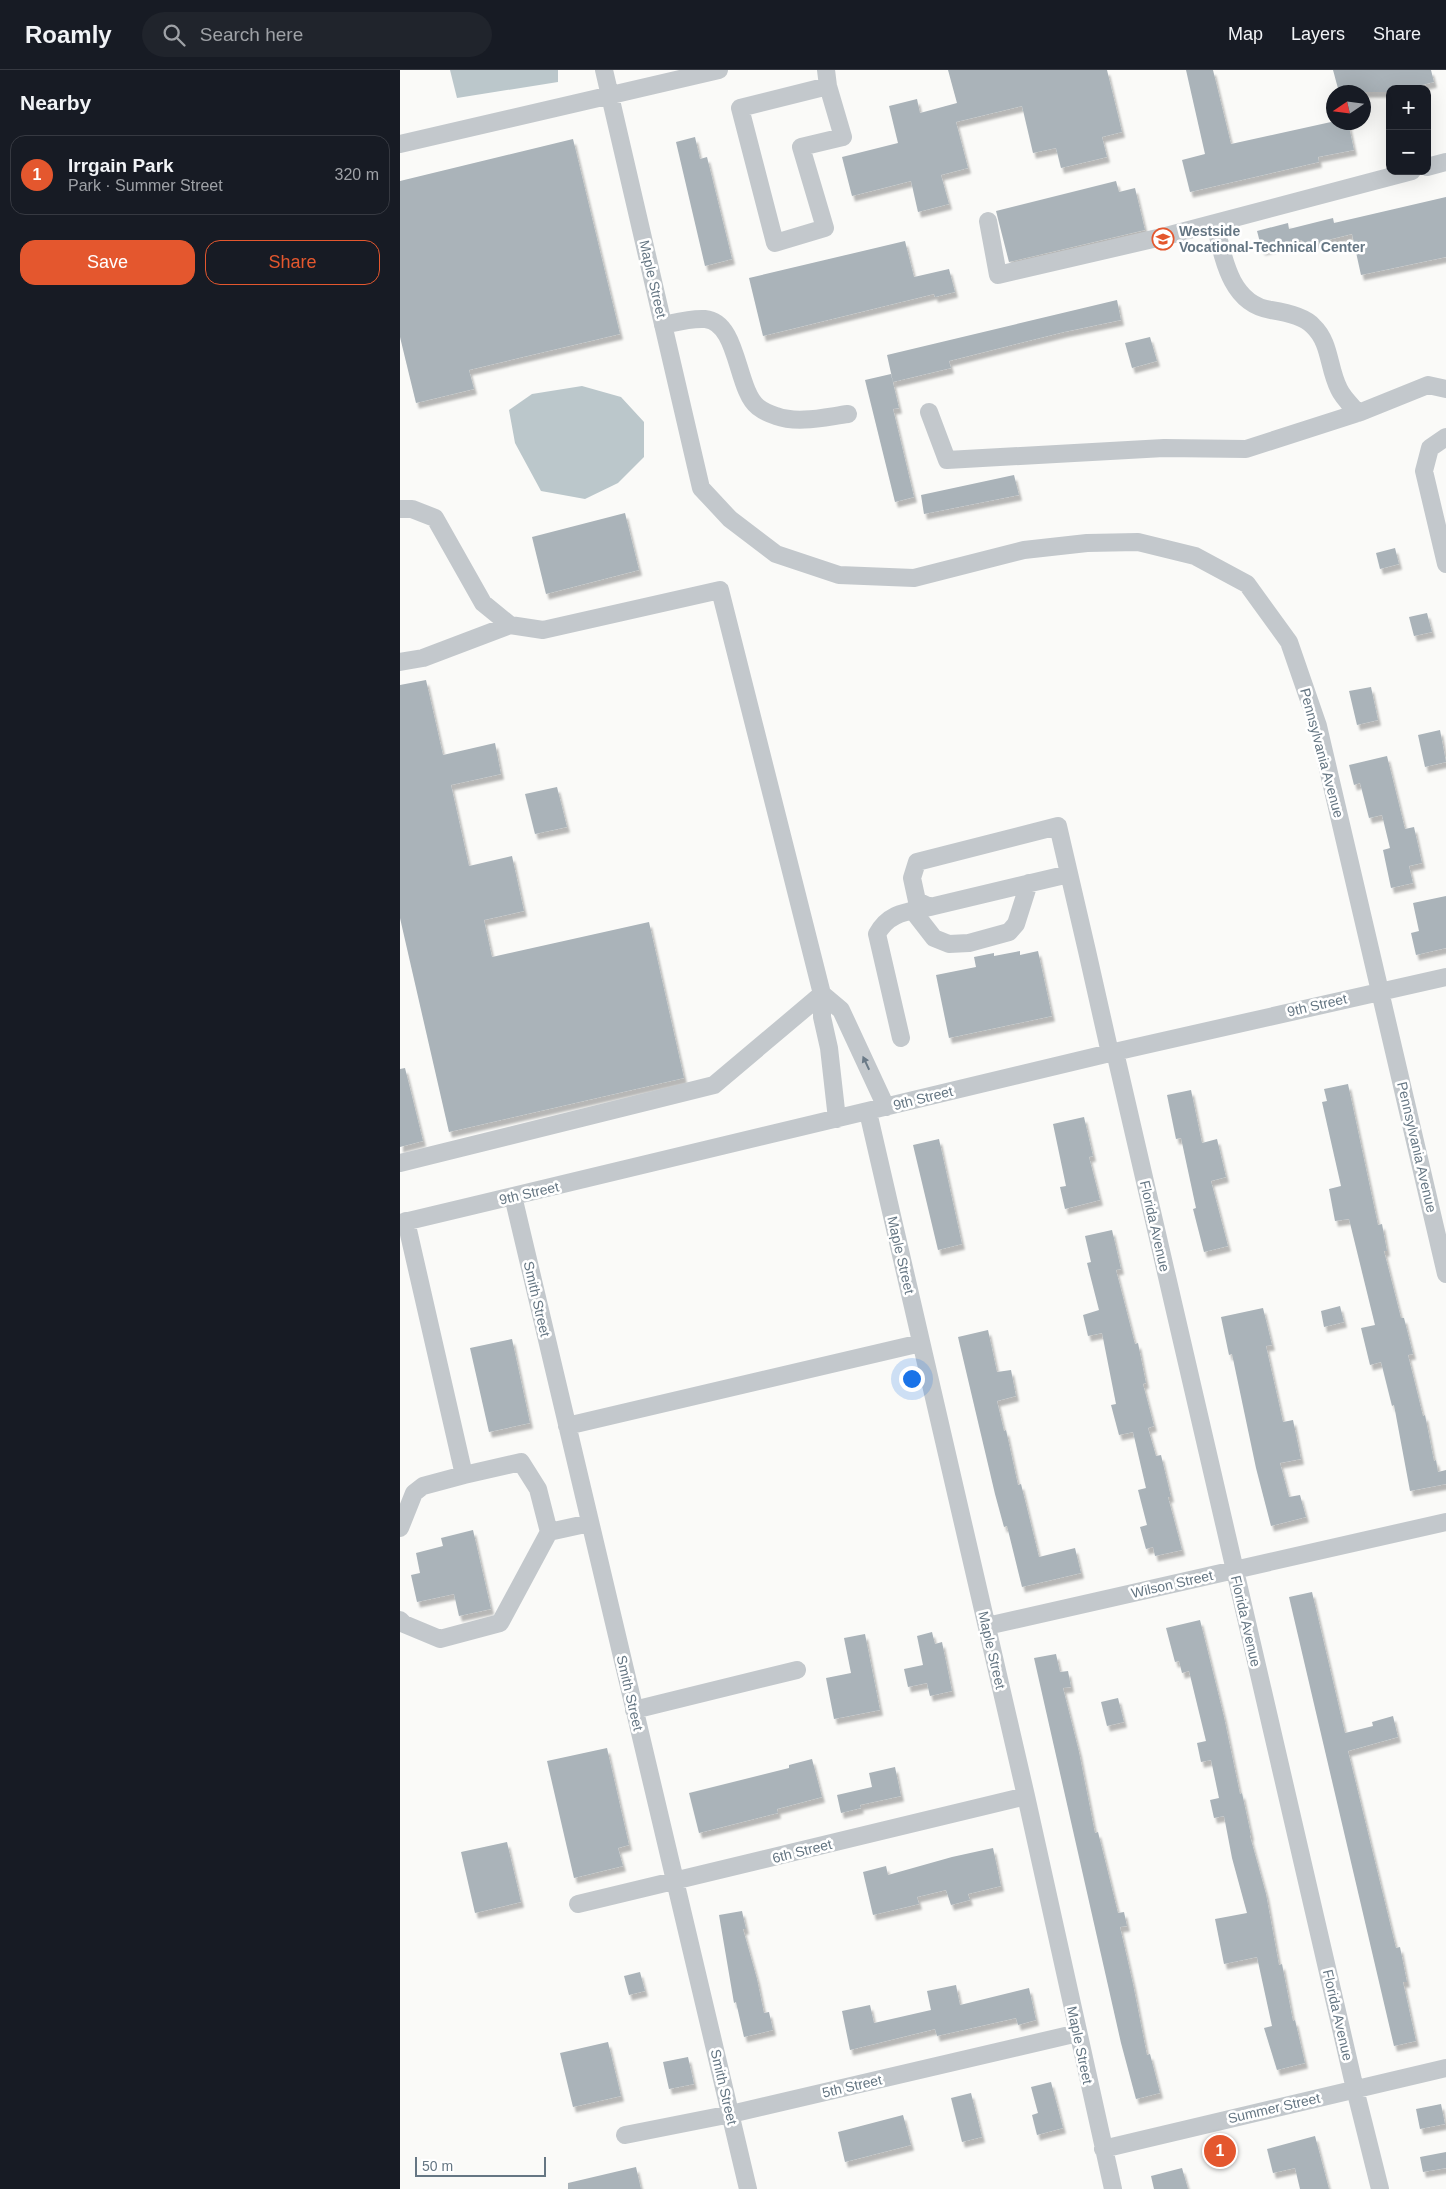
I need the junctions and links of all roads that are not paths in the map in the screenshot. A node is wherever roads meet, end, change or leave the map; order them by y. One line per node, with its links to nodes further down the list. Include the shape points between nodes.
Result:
1 (604, 70): 4 (street, Maple Street)
2 (719, 70): 4 (street)
3 (827, 78): 3 (street, via 740,108 775,243 825,228 801,147 843,137)
4 (610, 95): 5 (street); 11 (street, Maple Street)
5 (400, 144)
6 (1446, 162): 7 (street)
7 (1431, 166)
8 (1397, 175): 10 (street)
9 (988, 221): 10 (street, via 998,275)
10 (1215, 223): 15 (street, via 1230,277 1242,297 1262,309 1286,313 1312,324 1324,340 1339,389)
11 (663, 325): 14 (street, via 706,319 718,323 728,336 744,383 757,406 777,416 802,420); 17 (street, Maple Street)
12 (1446, 389): 15 (street, via 1428,385)
13 (928, 412): 15 (street, via 947,460 1164,448 1246,449)
14 (848, 414)
15 (1358, 414)
16 (1446, 436): 19 (street, via 1430,448 1424,471)
17 (701, 488): 26 (street, Pennsylvania Avenue, via 730,519 776,554 839,575 914,578 1024,550 1087,543 1138,542 1196,556 1247,584 1289,642 1318,726)
18 (400, 509): 20 (street, via 412,509 435,518 483,603)
19 (1446, 564)
20 (510, 625): 21 (street, via 423,658); 27 (street, via 543,630 720,590)
21 (400, 662)
22 (1069, 874): 23 (street); 24 (street, Florida Avenue, via 1058,826 917,862 912,878); 29 (street, Florida Avenue)
23 (1029, 884): 24 (street); 24 (street, via 1016,924 1008,932 969,943 949,944 934,938)
24 (922, 909): 28 (street, via 892,916 882,924 877,934)
25 (1446, 977): 26 (street, 9th Street)
26 (1380, 991): 29 (street, 9th Street); 36 (street, Pennsylvania Avenue)
27 (822, 994): 30 (street, one-way to 27, via 841,1010); 32 (street, via 822,1017); 33 (street, via 714,1085)
28 (901, 1038)
29 (1112, 1052): 30 (street, 9th Street); 44 (street, Florida Avenue)
30 (886, 1107): 31 (street, 9th Street)
31 (868, 1112): 32 (street, 9th Street); 37 (street, Maple Street)
32 (837, 1119): 34 (street, 9th Street)
33 (400, 1164)
34 (512, 1196): 35 (street, 9th Street); 38 (street, Smith Street)
35 (403, 1222): 39 (street)
36 (1446, 1274)
37 (921, 1343): 38 (street); 46 (street, Maple Street)
38 (567, 1426): 41 (street, Smith Street)
39 (464, 1475): 42 (street, via 423,1486 414,1493); 43 (street, via 521,1462 538,1489)
40 (1446, 1522): 44 (street, Wilson Street)
41 (590, 1523): 43 (street); 48 (street, Smith Street)
42 (400, 1528)
43 (549, 1532): 45 (street, via 500,1623 440,1639)
44 (1234, 1569): 46 (street, Wilson Street); 54 (street, Florida Avenue)
45 (400, 1620)
46 (987, 1626): 49 (street, Maple Street)
47 (797, 1670): 48 (street)
48 (634, 1710): 50 (street, Smith Street)
49 (1026, 1796): 50 (street, 6th Street); 52 (street, Maple Street)
50 (674, 1882): 51 (street, 6th Street); 55 (street, Smith Street)
51 (578, 1904)
52 (1078, 2033): 55 (street, 5th Street); 57 (street, Maple Street)
53 (1446, 2068): 54 (street, Summer Street)
54 (1355, 2089): 57 (street, Summer Street); 60 (street, Florida Avenue)
55 (731, 2114): 56 (street, 5th Street); 58 (street, Smith Street)
56 (625, 2135)
57 (1103, 2149): 59 (street, Maple Street)
58 (748, 2189)
59 (1112, 2189)
60 (1380, 2189)

